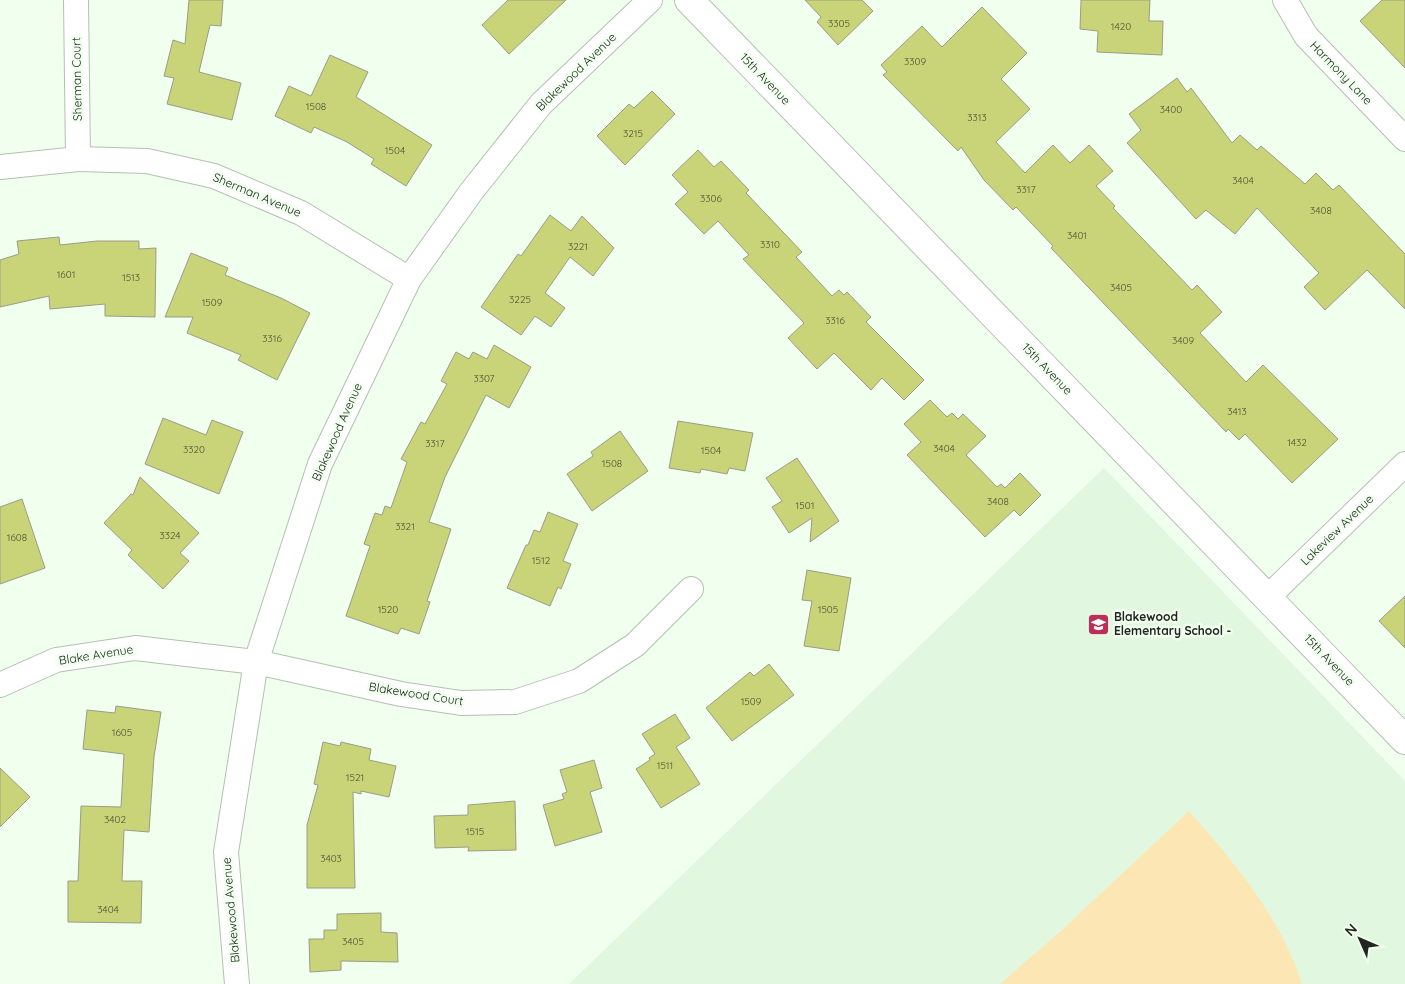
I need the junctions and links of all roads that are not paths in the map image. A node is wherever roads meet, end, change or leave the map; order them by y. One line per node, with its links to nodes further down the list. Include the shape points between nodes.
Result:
1 (76, 0): 6 (street, Sherman Court)
2 (650, 0): 8 (street, Blakewood Avenue, via 541,104 471,192)
3 (689, 0): 11 (street, 15th Avenue)
4 (1285, 0): 5 (street, Harmony Lane, via 1306,36)
5 (1405, 139)
6 (78, 159): 7 (street, Sherman Avenue); 8 (street, Sherman Avenue, via 148,162 214,176 301,213)
7 (0, 167)
8 (409, 279): 12 (street, Blakewood Avenue, via 320,464)
9 (1405, 464): 11 (street, Lakeview Avenue)
10 (691, 589): 12 (street, Blakewood Court, via 635,645 579,681 515,702 461,703 401,694)
11 (1268, 596): 14 (street, 15th Avenue)
12 (256, 662): 13 (street, Blake Avenue, via 135,648 56,660); 15 (street, Blakewood Avenue, via 226,852)
13 (0, 684)
14 (1405, 740)
15 (237, 984)

